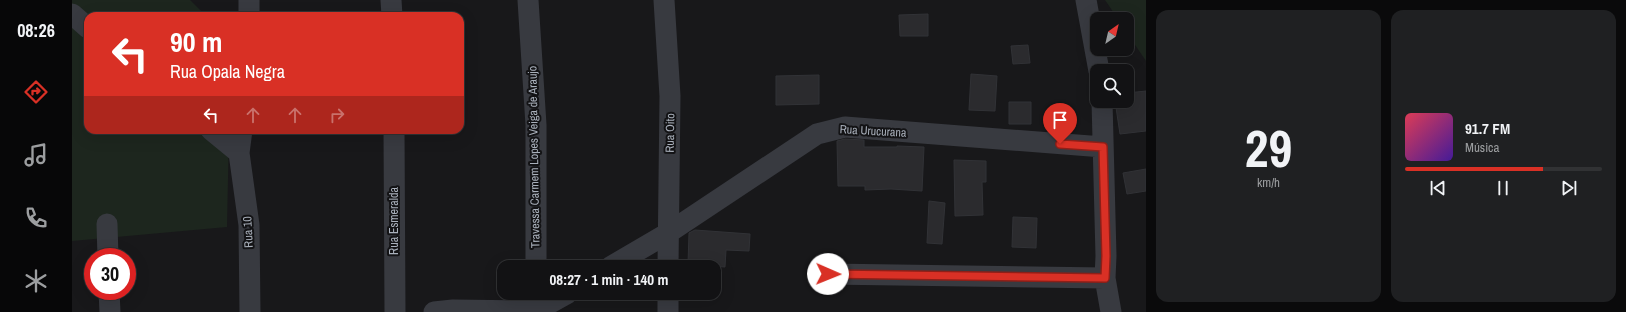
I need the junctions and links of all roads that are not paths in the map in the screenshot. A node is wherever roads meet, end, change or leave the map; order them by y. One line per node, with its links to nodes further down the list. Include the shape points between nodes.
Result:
1 (248, 0): 6 (street)
2 (391, 0): 7 (street)
3 (528, 0): 20 (street, Travessa Carmem Lopes Veiga de Araujo, via 536,125)
4 (664, 0): 18 (street, Rua Oito, via 670,96)
5 (1086, 0): 10 (street)
6 (249, 12)
7 (392, 12)
8 (72, 14): 9 (street)
9 (84, 24)
10 (1098, 64)
11 (1102, 108): 15 (street)
12 (216, 134): 16 (street)
13 (241, 134): 16 (street, Rua 10)
14 (394, 134): 31 (street, Rua Esmeralda)
15 (1103, 147): 18 (street, Rua Urucurana, via 845,127 833,129 817,134); 24 (street)
16 (239, 153): 30 (street, Rua 10, via 249,225)
17 (107, 224): 19 (street)
18 (668, 233): 21 (street, Rua Urucurana); 22 (street, Rua Oito)
19 (108, 248)
20 (536, 260)
21 (622, 260)
22 (668, 260)
23 (828, 274): 24 (street)
24 (1105, 278): 34 (street)
25 (109, 300): 29 (street)
26 (549, 300): 28 (street)
27 (668, 300): 33 (street)
28 (536, 305): 32 (street)
29 (110, 312)
30 (250, 312)
31 (395, 312)
32 (434, 312)
33 (668, 312)
34 (1111, 312)

